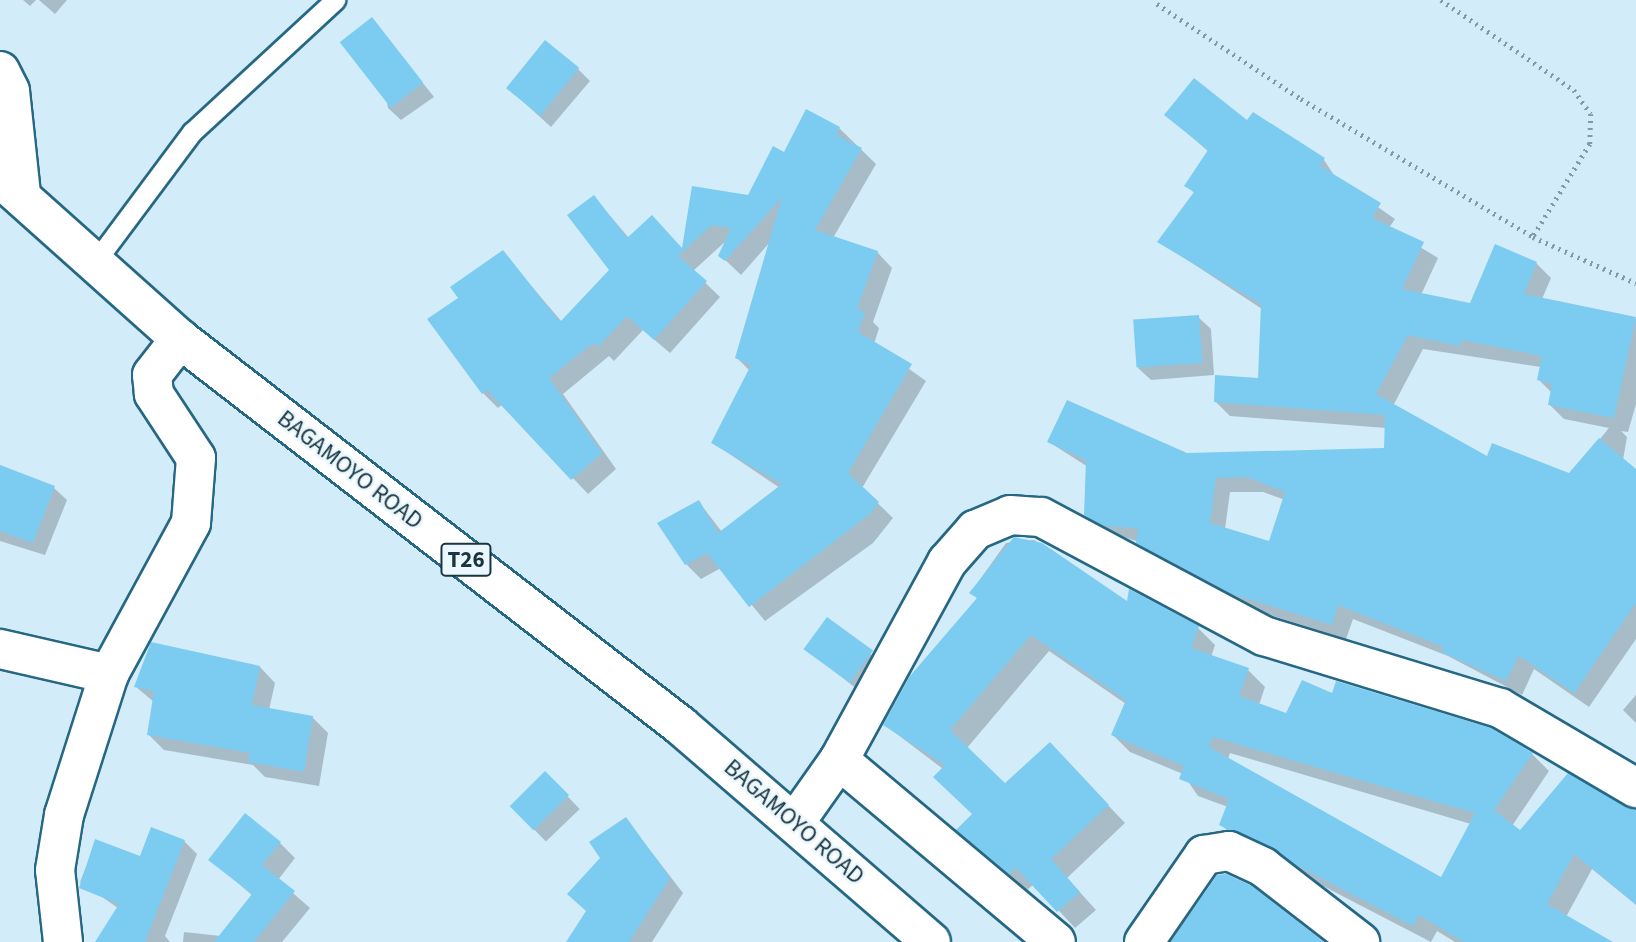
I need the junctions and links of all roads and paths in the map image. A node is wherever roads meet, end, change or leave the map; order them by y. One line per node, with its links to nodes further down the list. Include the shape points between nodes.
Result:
1 (335, 0): 7 (lane, via 192,132)
2 (1441, 0): 6 (path, via 1574,90 1591,114 1590,144)
3 (1157, 4): 6 (path, via 1301,99)
4 (0, 71): 5 (main road, via 10,91)
5 (10, 186): 7 (main road, BAGAMOYO ROAD / T26)
6 (1534, 237): 8 (path)
7 (95, 262): 9 (main road, BAGAMOYO ROAD / T26)
8 (1636, 283)
9 (180, 339): 11 (main road, via 152,375 154,394 196,458 191,523); 14 (main road, BAGAMOYO ROAD / T26)
10 (0, 649): 11 (main road)
11 (109, 674): 15 (main road, via 64,815 55,870)
12 (839, 760): 13 (main road, via 947,562 975,530 1010,514 1041,517 1264,636 1500,708); 14 (main road); 17 (main road)
13 (1636, 788)
14 (796, 821): 16 (main road, BAGAMOYO ROAD / T26)
15 (63, 942)
16 (931, 942)
17 (1056, 942)
18 (1144, 942): 19 (main road, via 1203,855 1229,851 1263,867)
19 (1360, 942)

